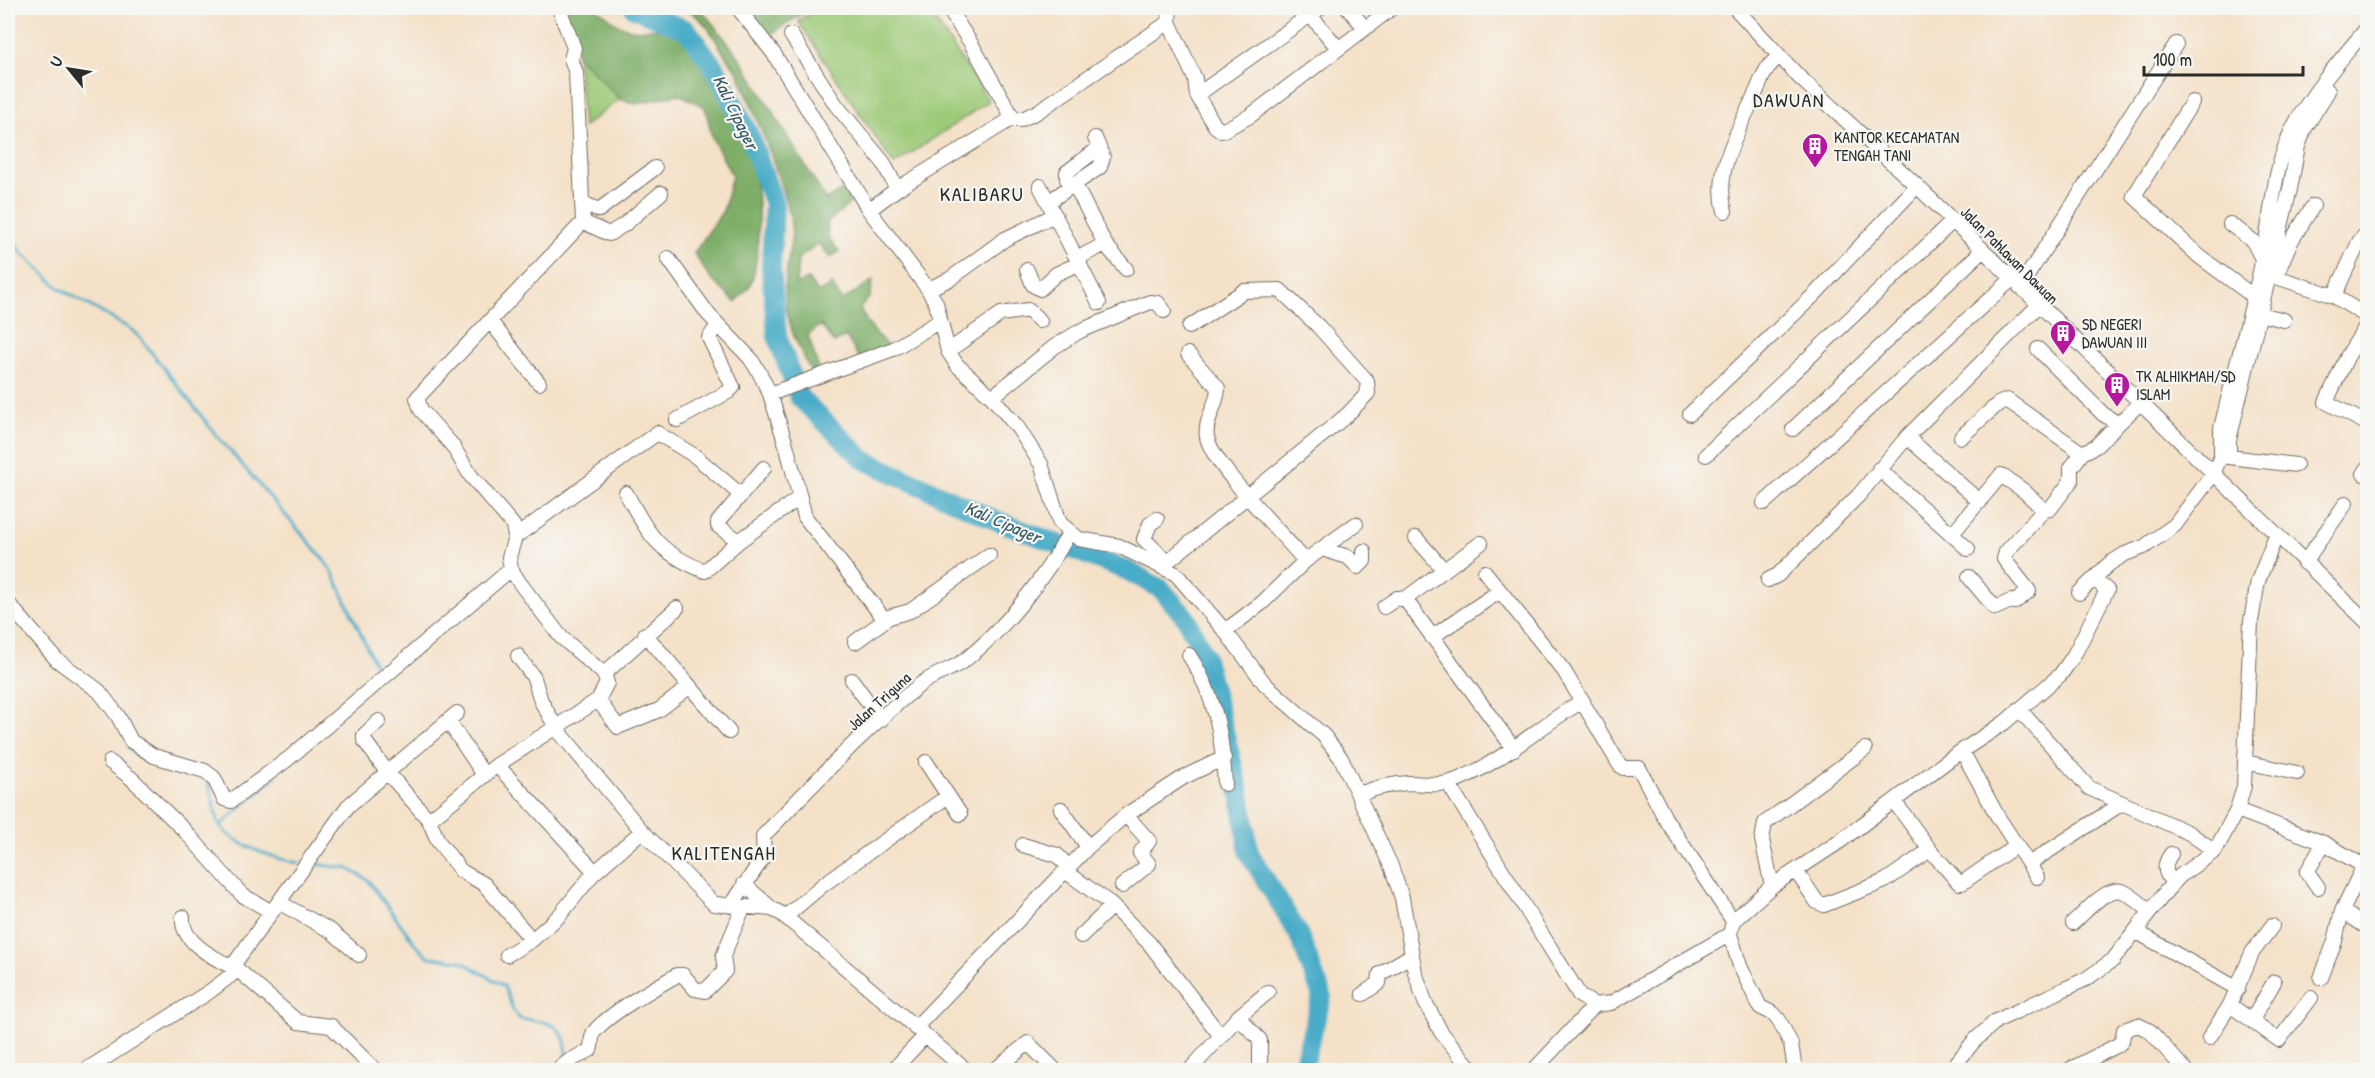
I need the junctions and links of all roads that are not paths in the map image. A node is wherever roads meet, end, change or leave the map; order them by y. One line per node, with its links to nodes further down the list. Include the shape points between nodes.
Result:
1 (559, 8): 28 (street, via 576,74)
2 (738, 8): 30 (street, via 774,54)
3 (948, 8): 19 (street)
4 (1170, 8): 9 (street)
5 (1348, 8): 11 (street)
6 (1392, 8): 11 (street)
7 (1736, 8): 16 (street, Jalan Pahlawan Dawuan)
8 (1316, 12): 15 (street); 17 (street)
9 (1169, 22): 17 (street, via 1195,79); 19 (street, via 1037,112 1020,120)
10 (2367, 27): 13 (street)
11 (1365, 28): 15 (street)
12 (791, 35): 25 (street, via 836,105 883,162)
13 (2362, 42): 41 (street, via 2313,97 2295,125 2285,147); 44 (street, via 2305,128 2298,146)
14 (2176, 44): 45 (street)
15 (1338, 48): 17 (street, via 1250,116 1222,131)
16 (1779, 56): 24 (street, Jalan Pahlawan Dawuan); 31 (street, via 1765,73 1724,166 1720,194)
17 (1197, 95)
18 (2192, 102): 47 (street, via 2134,196 2200,257)
19 (1013, 118): 25 (street)
20 (1097, 143): 23 (street, via 1067,172)
21 (655, 168): 28 (street, via 599,210)
22 (1040, 186): 27 (street)
23 (1073, 186): 27 (street); 37 (street)
24 (1917, 186): 33 (street, Jalan Pahlawan Dawuan); 68 (street, via 1814,295)
25 (897, 189): 30 (street)
26 (661, 193): 34 (street, via 607,235)
27 (1048, 202): 32 (street)
28 (582, 203): 34 (street)
29 (2313, 206): 44 (street)
30 (869, 210): 46 (street)
31 (1725, 211)
32 (1056, 215): 40 (street); 46 (street, via 1005,239 950,279)
33 (1953, 221): 38 (street, Jalan Pahlawan Dawuan); 76 (street)
34 (583, 222): 55 (street)
35 (2230, 224): 41 (street, via 2253,241)
36 (2367, 231): 48 (street)
37 (1105, 244): 40 (street); 42 (street)
38 (1982, 251): 45 (street, Jalan Pahlawan Dawuan); 72 (street)
39 (668, 258): 59 (street)
40 (1079, 261): 43 (street, via 1040,289); 49 (street)
41 (2262, 261): 47 (street)
42 (1126, 269)
43 (1027, 270)
44 (2273, 276): 48 (street); 52 (street)
45 (2020, 283): 50 (street, Jalan Pahlawan Dawuan); 86 (street)
46 (928, 289): 56 (street, via 936,303)
47 (2253, 296): 52 (street)
48 (2334, 296): 53 (street)
49 (1099, 303)
50 (2038, 306): 67 (street, Jalan Pahlawan Dawuan); 74 (street)
51 (1164, 311): 66 (street, via 1158,303 1150,302 1080,331 1053,347)
52 (2255, 313): 54 (street); 77 (street, via 2229,440)
53 (2367, 317)
54 (2284, 320)
55 (490, 321): 64 (street); 94 (street, via 417,398 421,410 509,519)
56 (939, 321): 62 (street); 65 (street, via 893,349)
57 (1040, 321): 62 (street, via 1028,310 1001,314)
58 (2367, 323): 71 (street, via 2326,402)
59 (718, 326): 65 (street); 69 (street, via 710,338 733,387)
60 (1188, 327): 83 (street, via 1244,291 1275,288 1318,326 1367,381 1366,397)
61 (2038, 349): 70 (street)
62 (948, 351): 66 (street, via 957,365)
63 (1188, 354): 83 (street, via 1218,388 1207,436)
64 (539, 383)
65 (776, 392): 84 (street)
66 (992, 397): 92 (street, via 1041,464)
67 (2139, 404): 70 (street); 77 (street, Jalan Pahlawan Dawuan)
68 (1690, 414)
69 (677, 420)
70 (2118, 424): 75 (street, via 2096,446)
71 (2367, 424)
72 (1793, 429)
73 (1961, 436): 75 (street, via 2007,400)
74 (1907, 437): 80 (street); 85 (street)
75 (2082, 453): 88 (street, via 2072,468 2071,481 2050,509)
76 (1706, 455)
77 (2221, 461): 78 (street); 93 (street, Jalan Pahlawan Dawuan); 109 (street, via 2175,525 2144,547 2109,564)
78 (2296, 465)
79 (764, 468): 82 (street)
80 (1879, 469): 91 (street); 110 (street, via 1858,496 1778,575)
81 (626, 493): 96 (street, via 653,538 673,558 701,570 707,570)
82 (741, 495): 94 (street, via 696,456 657,433); 96 (street, via 717,524)
83 (1247, 496): 102 (street); 104 (street)
84 (799, 498): 96 (street); 117 (street, via 812,529)
85 (1980, 502): 88 (street, via 2001,476); 91 (street)
86 (1764, 503)
87 (2346, 503): 103 (street)
88 (2044, 510): 108 (street, via 2004,555 2029,591 2015,602 1994,608)
89 (1157, 519): 104 (street, via 1150,524 1144,539)
90 (1356, 524): 98 (street)
91 (1952, 534): 99 (street)
92 (1068, 536): 104 (street, via 1119,546); 131 (street, Jalan Triguna, via 1012,613 964,661 923,682)
93 (2276, 536): 103 (street, Jalan Pahlawan Dawuan); 141 (street, via 2258,581 2251,621)
94 (515, 537): 105 (street, via 509,557)
95 (1416, 538): 106 (street)
96 (739, 541)
97 (1481, 543): 106 (street)
98 (1322, 549): 100 (street, via 1348,557 1358,567 1364,561); 102 (street)
99 (1968, 549)
100 (1365, 551)
101 (989, 555): 117 (street, via 910,610)
102 (1305, 561): 119 (street, via 1262,603)
103 (2304, 563): 118 (street, Jalan Pahlawan Dawuan)
104 (1164, 564): 119 (street)
105 (511, 569): 114 (street, via 288,759 231,801 224,799 214,778 205,771 154,756 131,741 99,692 57,660); 125 (street, via 561,637)
106 (1444, 570): 113 (street)
107 (1485, 572): 111 (street)
108 (1969, 577)
109 (2094, 579): 112 (street); 130 (street, via 2107,590 2073,657 2060,675)
110 (1768, 580)
111 (1500, 591): 121 (street); 129 (street, via 1543,641)
112 (2079, 593)
113 (1405, 599): 116 (street, via 1397,598); 121 (street)
114 (8, 603)
115 (677, 608): 120 (street)
116 (1384, 608)
117 (885, 620): 122 (street)
118 (2367, 624)
119 (1225, 631): 148 (street, via 1265,684 1324,736 1341,758)
120 (645, 634): 125 (street); 127 (street)
121 (1432, 637): 135 (street)
122 (855, 642)
123 (1189, 655): 138 (street, via 1216,712)
124 (518, 656): 133 (street, via 534,678 541,701)
125 (604, 674): 128 (street, via 607,683)
126 (852, 680): 131 (street)
127 (689, 687): 128 (street, via 659,710 618,727); 134 (street)
128 (598, 700): 133 (street)
129 (1583, 700): 135 (street); 186 (street, via 1619,764 1623,768 1639,768)
130 (2019, 709): 137 (street); 151 (street, via 2090,788)
131 (881, 720): 172 (street, Jalan Triguna, via 763,836 764,856)
132 (379, 721): 143 (street, via 364,735 364,740)
133 (557, 729): 142 (street); 157 (street)
134 (729, 732)
135 (1514, 749): 146 (street)
136 (1865, 749): 174 (street, via 1765,823 1762,840)
137 (1962, 751): 150 (street); 160 (street)
138 (1224, 758): 147 (street); 155 (street, via 1184,777)
139 (110, 762): 178 (street, via 132,778 185,831 243,895)
140 (926, 762): 149 (street)
141 (2245, 762): 144 (street); 154 (street)
142 (497, 765): 145 (street); 169 (street)
143 (387, 772): 145 (street, via 453,717); 156 (street); 178 (street, via 328,829)
144 (2297, 773)
145 (484, 775): 156 (street)
146 (1448, 783): 148 (street, via 1380,787); 201 (street, via 1580,996)
147 (1225, 784)
148 (1359, 794): 192 (street, via 1402,898)
149 (948, 796): 153 (street); 183 (street, via 824,884)
150 (1894, 801): 162 (street); 168 (street)
151 (2121, 804): 163 (street, via 2189,832); 166 (street)
152 (1061, 809): 161 (street)
153 (960, 814)
154 (2248, 814): 158 (street); 163 (street)
155 (1126, 815): 161 (street); 173 (street, via 1149,841 1140,853 1149,864)
156 (429, 820): 190 (street, via 438,841 461,871 484,884)
157 (642, 831): 169 (street); 177 (street, via 714,904)
158 (2324, 843): 165 (street); 175 (street, via 2307,872)
159 (1023, 845): 167 (street, via 1058,855)
160 (2017, 845): 162 (street, via 1962,884); 166 (street)
161 (1088, 847): 167 (street)
162 (1930, 850): 168 (street, via 1885,881 1824,905 1817,902)
163 (2215, 850): 171 (street)
164 (2171, 854): 171 (street, via 2165,865)
165 (2365, 861): 181 (street)
166 (2030, 863): 170 (street)
167 (1067, 869): 176 (street); 205 (street)
168 (1796, 871): 174 (street)
169 (595, 872): 190 (street, via 559,916)
170 (2037, 877)
171 (2174, 883): 180 (street)
172 (744, 884): 177 (street, Jalan Triguna); 179 (street)
173 (1122, 886)
174 (1772, 886): 186 (street)
175 (2318, 887)
176 (1112, 906): 188 (street); 206 (street, via 1159,954)
177 (737, 907): 179 (street); 208 (street, Jalan Triguna, via 723,956 725,971 705,991 695,989 683,975 677,975 640,996 597,1029 591,1037 590,1050)
178 (276, 908): 191 (street, via 331,931); 194 (street, via 237,958 234,964)
179 (772, 909): 183 (street)
180 (2150, 911): 184 (street, via 2117,891); 189 (street)
181 (2342, 911): 187 (street); 195 (street)
182 (183, 917): 194 (street, via 183,929 192,941)
183 (785, 917): 205 (street)
184 (2073, 923)
185 (2272, 926): 197 (street, via 2252,952)
186 (1731, 927): 201 (street, via 1611,1003); 220 (street, via 1740,966 1760,1007 1774,1014 1790,1042)
187 (2367, 928)
188 (1082, 936)
189 (2148, 938): 197 (street); 221 (street, via 2086,979 1996,1021)
190 (532, 940): 193 (street)
191 (359, 955)
192 (1412, 955): 199 (street, via 1380,974 1379,983); 218 (street, via 1425,1002 1441,1032)
193 (507, 956)
194 (238, 970): 211 (street); 212 (street, via 298,1022 331,1026)
195 (2321, 978)
196 (2274, 982): 204 (street)
197 (2238, 989): 202 (street)
198 (1268, 992): 203 (street)
199 (1363, 994)
200 (2311, 998): 204 (street, via 2279,1040)
201 (1595, 1005): 219 (street)
202 (2230, 1005): 204 (street); 207 (street)
203 (1238, 1017): 206 (street); 217 (street, via 1260,1040)
204 (2252, 1020)
205 (920, 1032): 213 (street); 214 (street)
206 (1220, 1035): 216 (street)
207 (2209, 1038)
208 (564, 1065)
209 (1010, 1065): 210 (street, via 1028,1043); 215 (street)
210 (1054, 1069)
211 (86, 1071)
212 (375, 1071)
213 (893, 1071)
214 (966, 1071)
215 (995, 1071)
216 (1190, 1071)
217 (1260, 1071)
218 (1472, 1071)
219 (1534, 1071)
220 (1795, 1071)
221 (1951, 1071)
222 (2069, 1071): 223 (street, via 2118,1045 2124,1030 2138,1025 2150,1031)
223 (2185, 1071)

